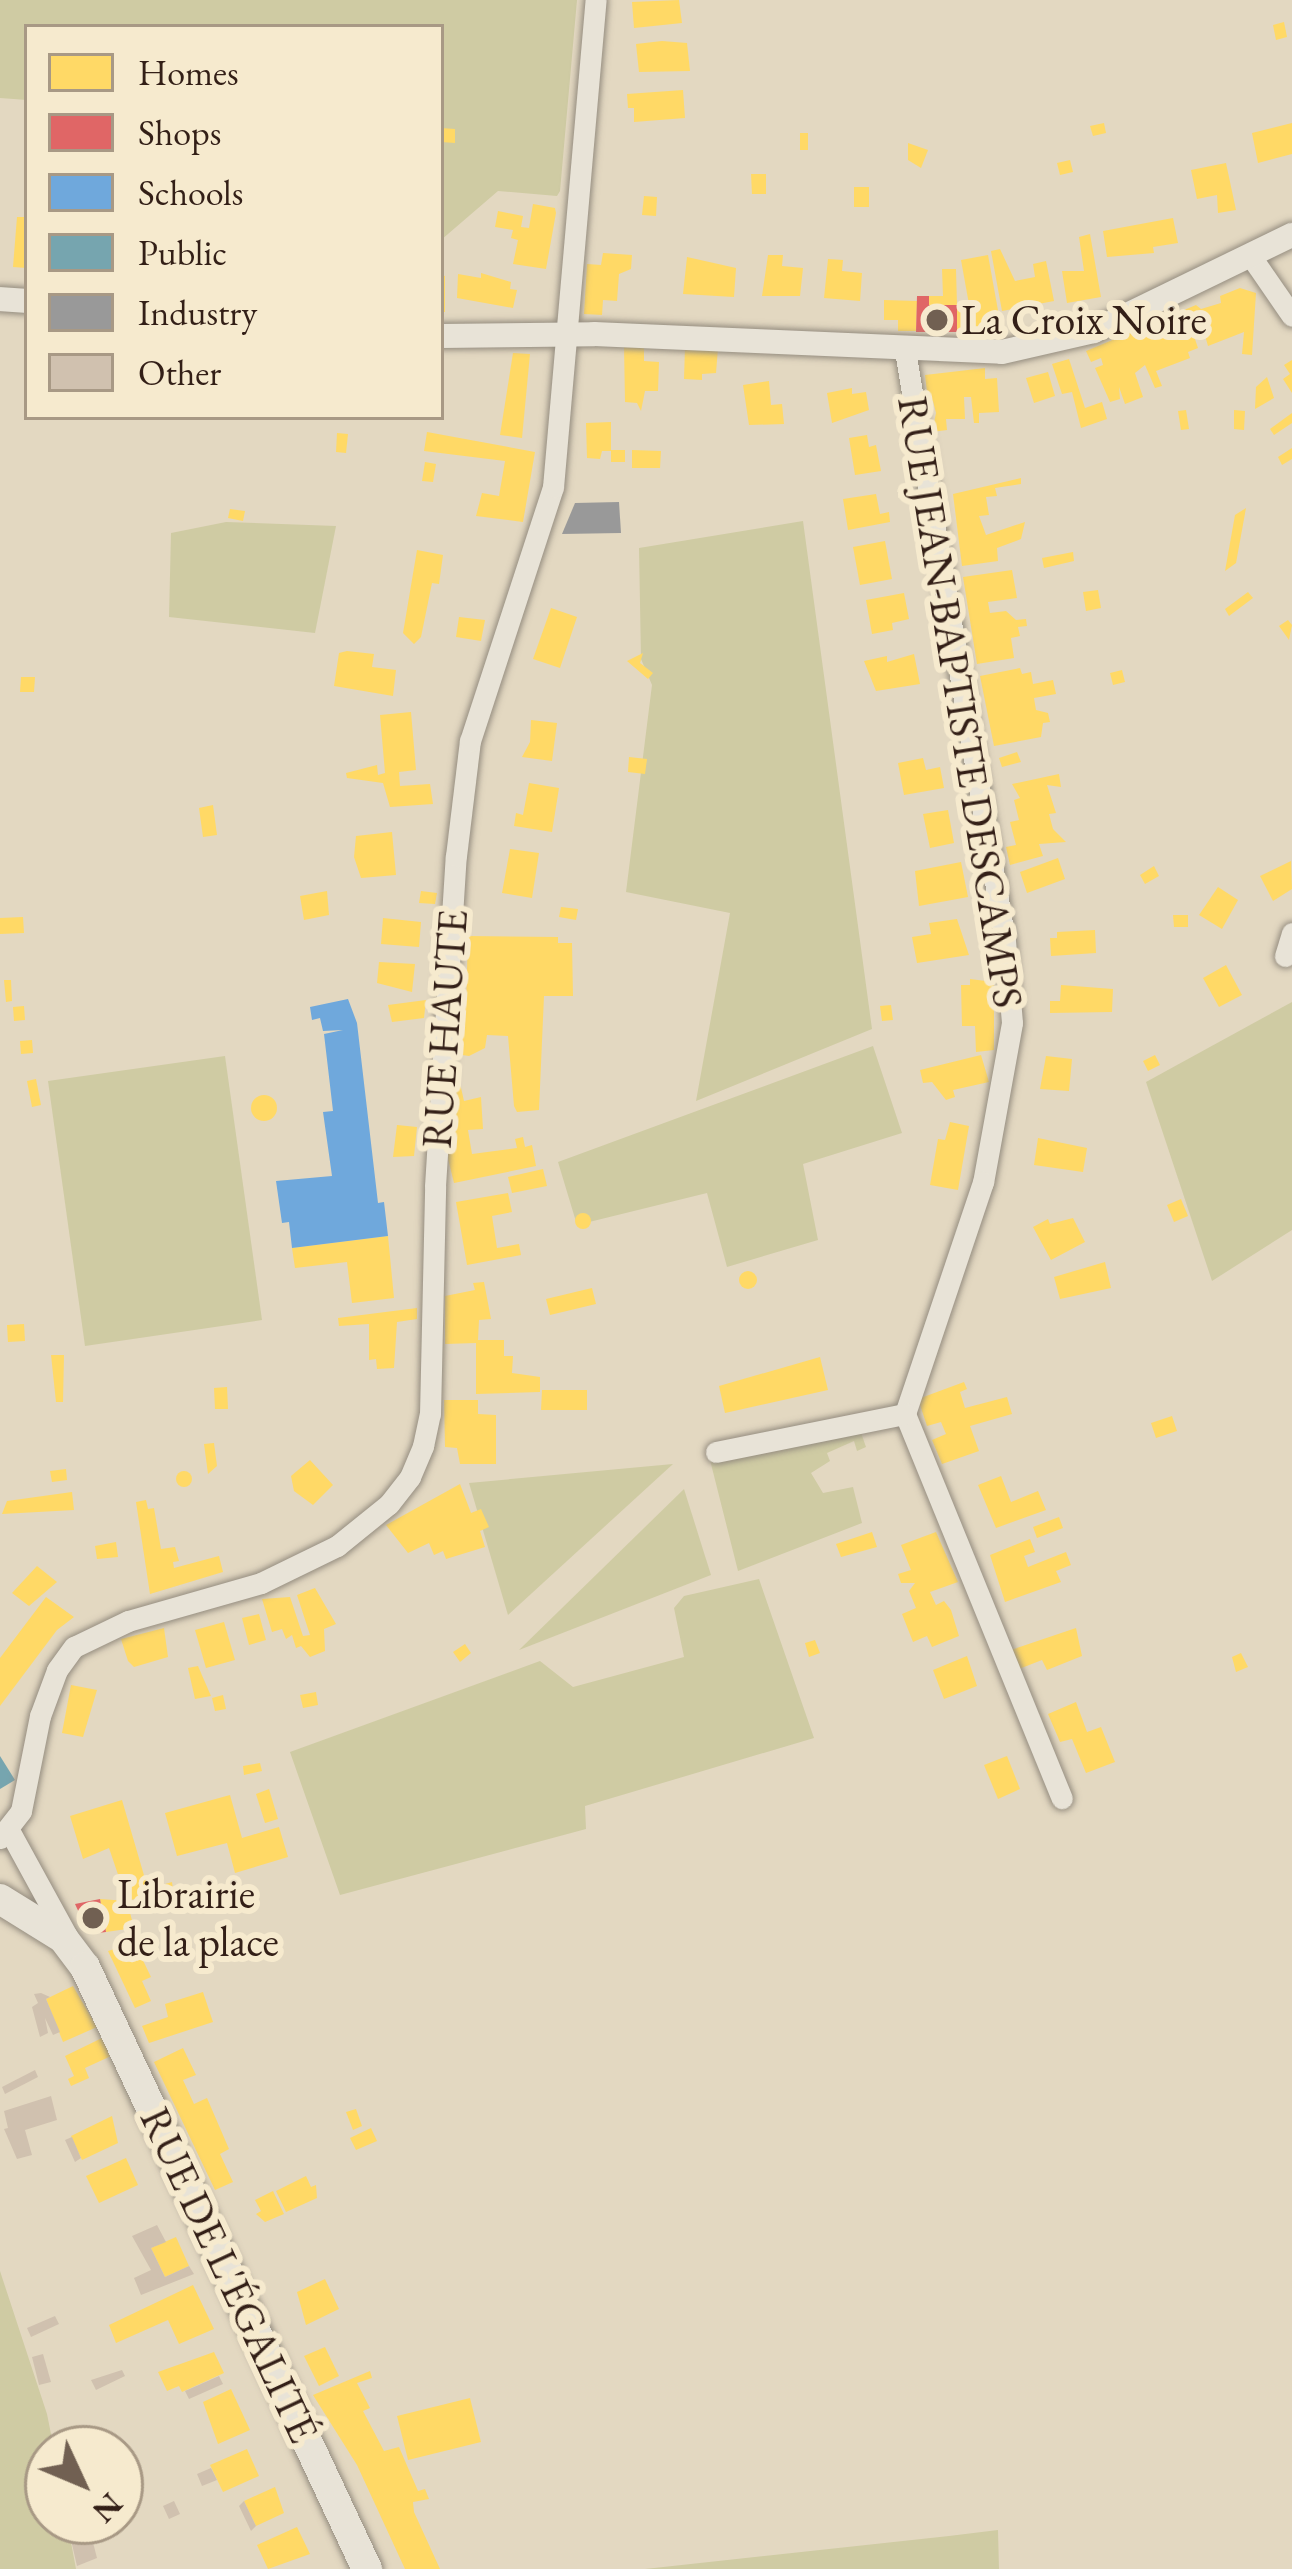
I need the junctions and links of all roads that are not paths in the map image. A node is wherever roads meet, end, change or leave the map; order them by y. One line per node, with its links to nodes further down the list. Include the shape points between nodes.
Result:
1 (596, 0): 6 (street, RUE HAUTE)
2 (1292, 235): 3 (street)
3 (1252, 258): 4 (street); 7 (street, via 1071,337 1002,352)
4 (1292, 316)
5 (444, 336): 6 (street)
6 (565, 337): 7 (street); 13 (street, RUE HAUTE, via 553,487 470,741 456,856 422,1449 389,1504 337,1546 261,1583 128,1621 74,1647 40,1716 27,1791)
7 (905, 351): 10 (street, RUE JEAN-BAPTISTE DESCAMPS, via 1012,1023 977,1203)
8 (1292, 933): 9 (street)
9 (1285, 956)
10 (905, 1414): 11 (street); 12 (street)
11 (716, 1452)
12 (1062, 1798)
13 (5, 1835): 15 (street)
14 (0, 1899): 15 (main road)
15 (74, 1949): 16 (main road, RUE DE L'ÉGALITÉ)
16 (367, 2569)

